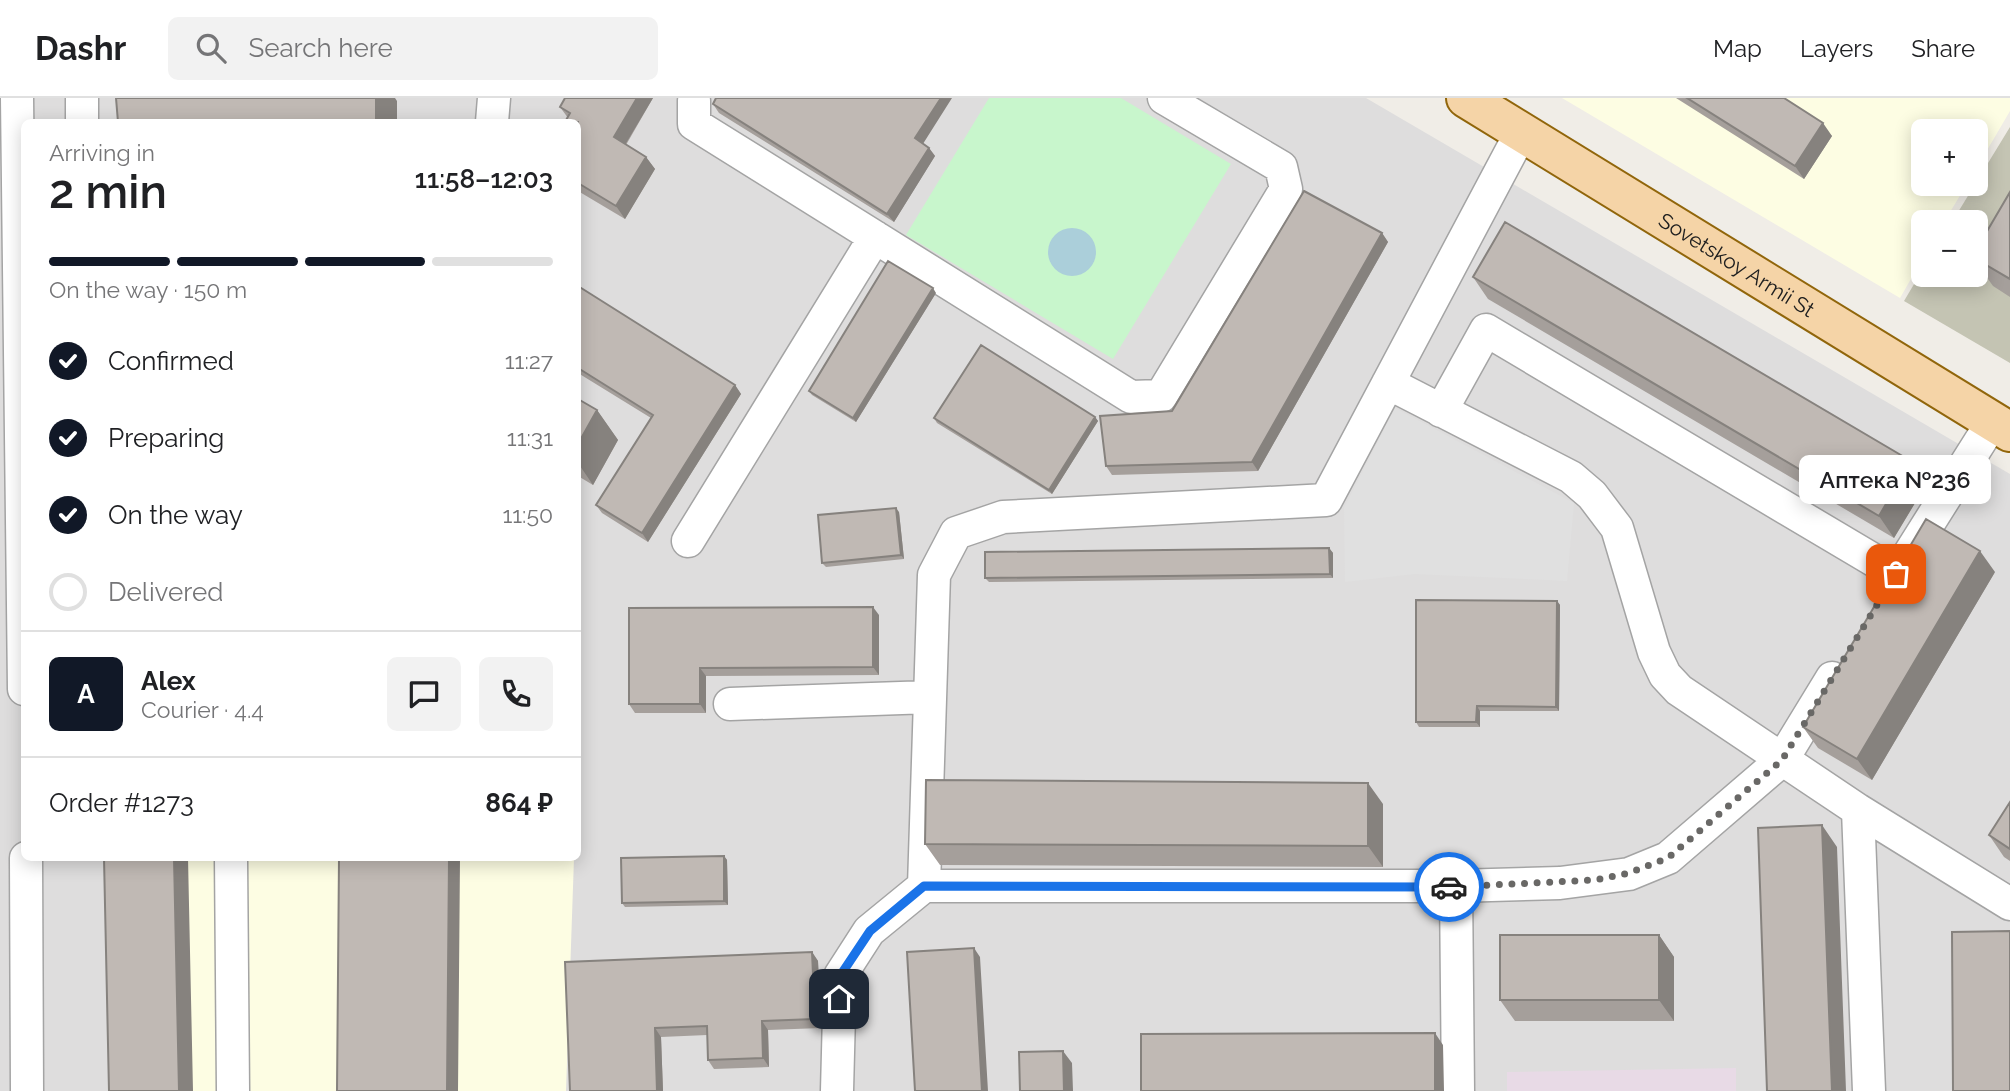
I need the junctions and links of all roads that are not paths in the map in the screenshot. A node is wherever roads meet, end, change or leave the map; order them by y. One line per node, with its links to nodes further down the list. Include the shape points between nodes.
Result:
1 (17, 98): 10 (street)
2 (82, 98): 7 (street)
3 (494, 98): 8 (street)
4 (1164, 98): 11 (street, via 1281,167 1286,189 1161,396 1131,397)
5 (1466, 98): 9 (main road, Sovetskoy Armii St)
6 (693, 99): 11 (street, via 694,124)
7 (82, 119)
8 (492, 119)
9 (1522, 131): 12 (street); 14 (main road, Sovetskoy Armii St)
10 (21, 206)
11 (875, 237): 15 (street)
12 (1388, 383): 13 (street); 17 (street, via 1326,500 1003,517 956,533 934,575)
13 (1441, 411): 14 (street, via 1486,330 1889,585); 19 (street, via 1571,477 1592,495 1617,528 1665,675 1679,690)
14 (2001, 427)
15 (688, 541)
16 (1846, 655): 19 (street)
17 (930, 697): 18 (street); 23 (street)
18 (730, 704)
19 (1782, 760): 20 (street); 24 (street, via 1678,851 1649,866 1595,880)
20 (1858, 810): 25 (street); 30 (street)
21 (26, 861): 26 (street)
22 (231, 861): 27 (street)
23 (924, 886): 24 (street); 28 (street, via 870,931 840,976)
24 (1456, 887): 29 (street)
25 (2010, 904)
26 (27, 1091)
27 (233, 1091)
28 (837, 1091)
29 (1458, 1091)
30 (1869, 1091)

